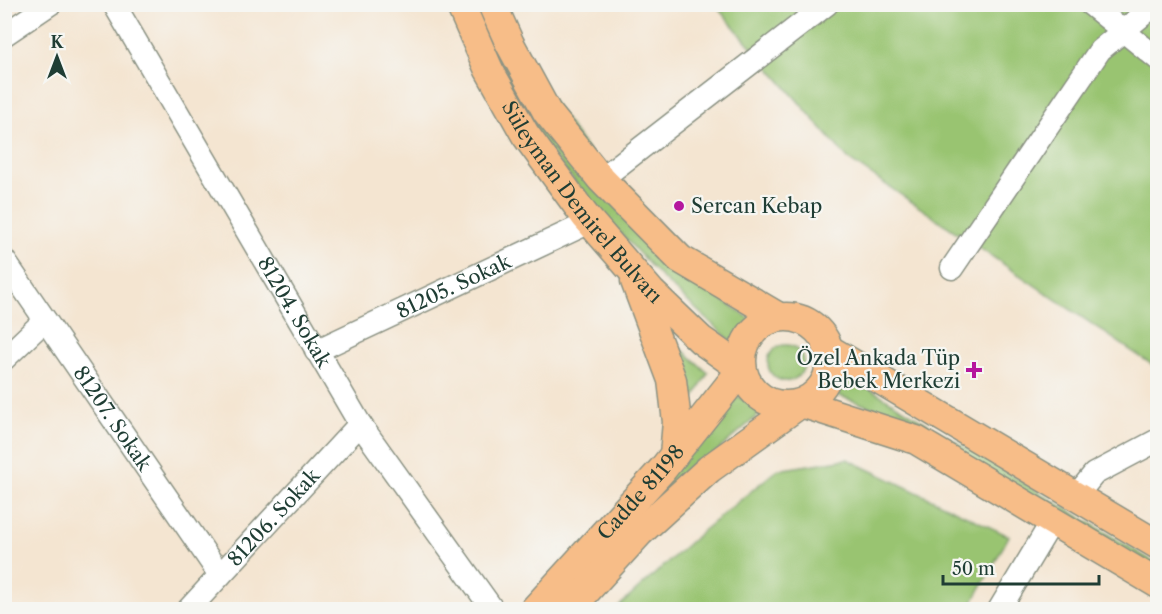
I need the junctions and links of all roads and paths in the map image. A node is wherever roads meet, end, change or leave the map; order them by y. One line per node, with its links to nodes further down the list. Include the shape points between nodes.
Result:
1 (50, 4): 9 (street)
2 (114, 4): 19 (street, 81204. Sokak)
3 (460, 4): 12 (main road, Süleyman Demirel Bulvarı, via 489,70 525,134)
4 (492, 4): 11 (main road, Süleyman Demirel Bulvarı, via 547,112)
5 (827, 4): 11 (street)
6 (1090, 4): 8 (street)
7 (1156, 4): 8 (street)
8 (1124, 32): 10 (street); 14 (street, via 1100,50)
9 (4, 35)
10 (1158, 59)
11 (601, 179): 16 (main road, Süleyman Demirel Bulvarı, via 680,259)
12 (590, 222): 15 (main road, Süleyman Demirel Bulvarı); 19 (street, 81205. Sokak)
13 (4, 260): 17 (street, 81207. Sokak)
14 (952, 268)
15 (631, 270): 21 (main road, Süleyman Demirel Bulvarı, via 707,347); 25 (main road, via 672,380 677,422)
16 (779, 317): 18 (main road, via 792,317 816,328); 21 (main road, via 754,330 746,341)
17 (45, 320): 20 (street); 29 (street, 81207. Sokak)
18 (830, 350): 22 (main road, via 828,376 818,392); 26 (main road)
19 (316, 351): 23 (street, 81204. Sokak)
20 (4, 358)
21 (742, 369): 22 (main road, via 750,387 764,400 776,405); 25 (main road, Cadde 81198)
22 (801, 403): 27 (main road, via 916,440); 34 (main road, Cadde 81198, via 709,469 639,533)
23 (360, 424): 29 (street, 81206. Sokak); 32 (street, 81204. Sokak)
24 (1158, 440): 26 (street, via 1094,474)
25 (674, 455): 33 (main road, Cadde 81198)
26 (1076, 496): 28 (main road)
27 (1053, 520): 30 (main road); 35 (street)
28 (1158, 545)
29 (220, 575): 31 (street, 81206. Sokak)
30 (1158, 584)
31 (188, 609)
32 (493, 609)
33 (534, 609)
34 (569, 609)
35 (999, 609)

